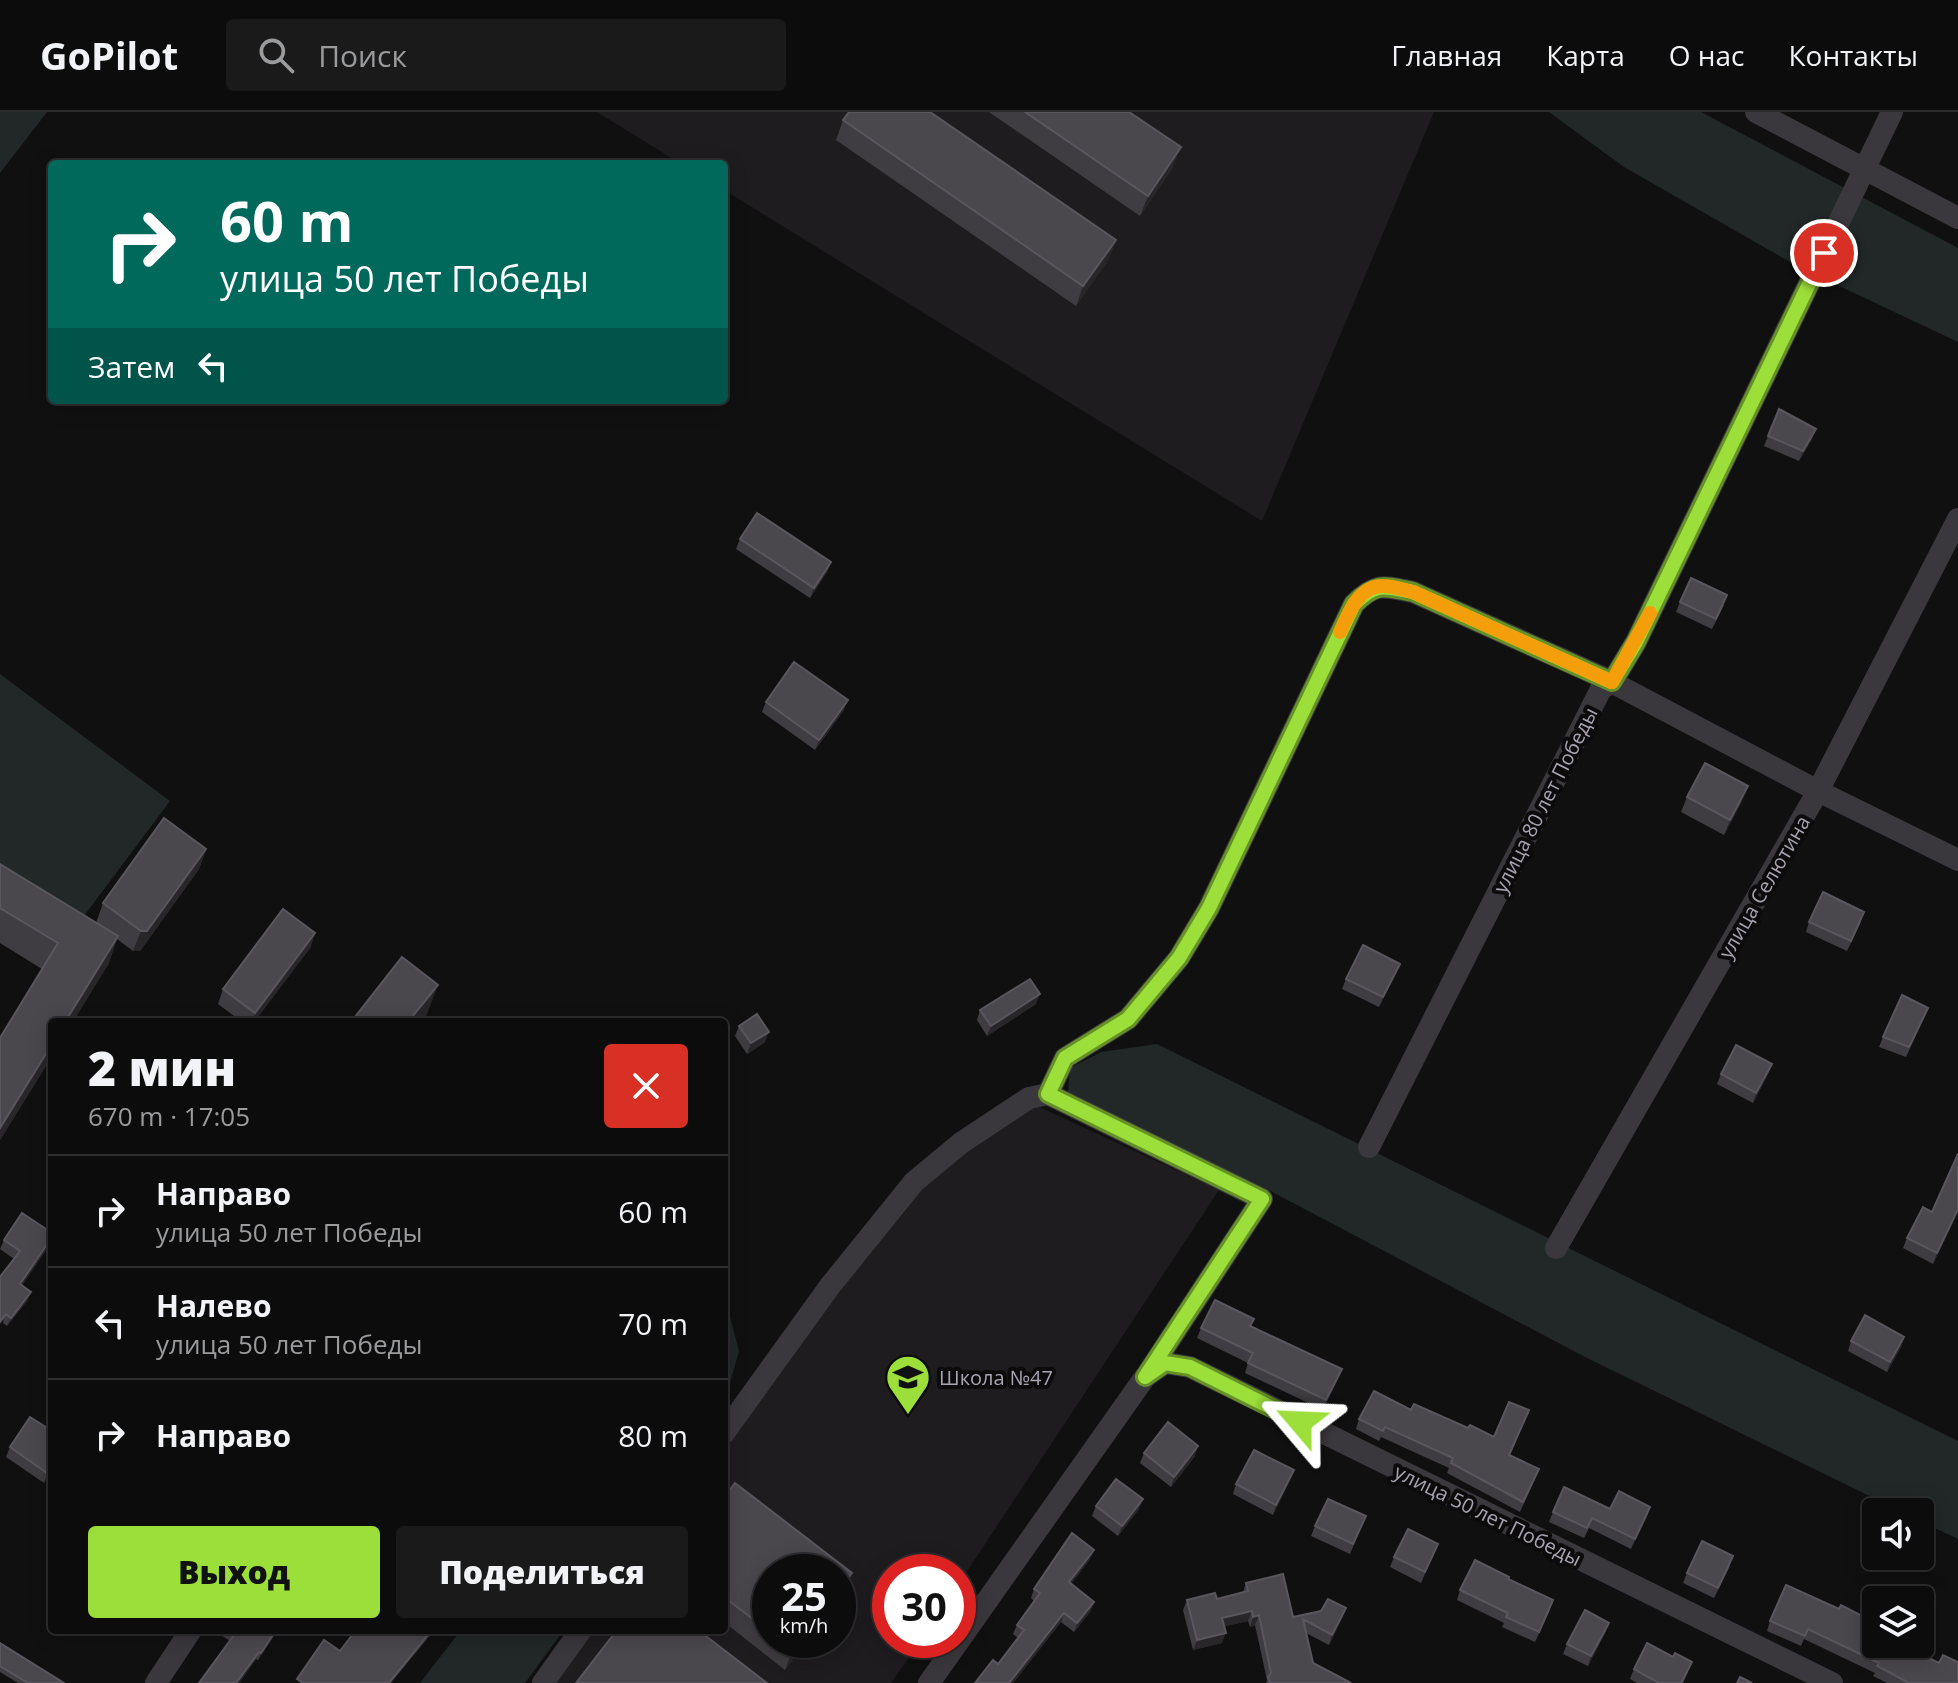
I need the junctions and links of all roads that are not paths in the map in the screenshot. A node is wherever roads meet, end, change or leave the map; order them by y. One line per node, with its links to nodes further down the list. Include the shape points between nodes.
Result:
1 (1756, 112): 3 (street)
2 (1892, 112): 3 (street, улица 80 лет Победы)
3 (1865, 169): 4 (street); 6 (street, улица 80 лет Победы)
4 (1958, 218)
5 (1958, 519): 7 (street, улица Селютина)
6 (1612, 682): 7 (street); 9 (street, via 1413,592 1381,586 1368,590 1354,604 1209,908 1179,958 1128,1019 1065,1058); 10 (street, улица 80 лет Победы, via 1601,689)
7 (1818, 791): 8 (street); 11 (street, улица Селютина)
8 (1958, 860)
9 (1048, 1094): 12 (street, via 1262,1199); 13 (street, via 1029,1098 914,1182)
10 (1369, 1147)
11 (1556, 1248)
12 (1145, 1377): 16 (street, улица 50 лет Победы, via 1165,1363 1190,1367); 19 (street)
13 (728, 1427)
14 (188, 1634): 17 (street)
15 (578, 1634): 18 (street)
16 (1808, 1678): 20 (street, улица 50 лет Победы)
17 (156, 1683)
18 (543, 1683)
19 (929, 1683)
20 (1832, 1683)

